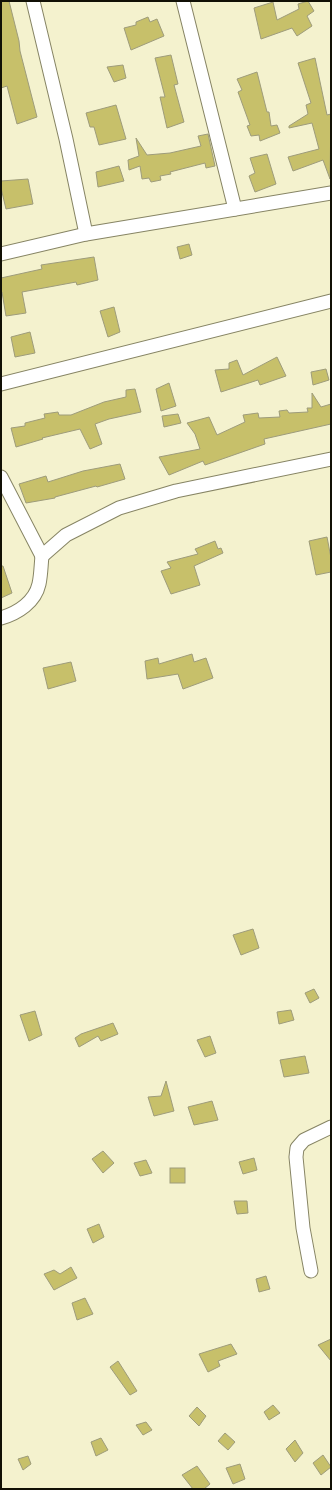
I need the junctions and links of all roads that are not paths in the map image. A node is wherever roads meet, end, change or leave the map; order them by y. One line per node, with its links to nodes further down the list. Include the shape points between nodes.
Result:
1 (33, 1): 5 (street)
2 (183, 1): 4 (street)
3 (331, 193): 4 (street)
4 (235, 209): 5 (street)
5 (86, 234): 6 (street)
6 (1, 254)
7 (331, 301): 8 (street)
8 (1, 384)
9 (331, 459): 11 (street, via 176,491 119,508 66,536)
10 (1, 477): 11 (street)
11 (42, 556): 12 (street, via 39,585 32,600 15,614)
12 (1, 618)
13 (331, 1127): 14 (street, via 304,1140 297,1148 303,1228)
14 (311, 1271)

